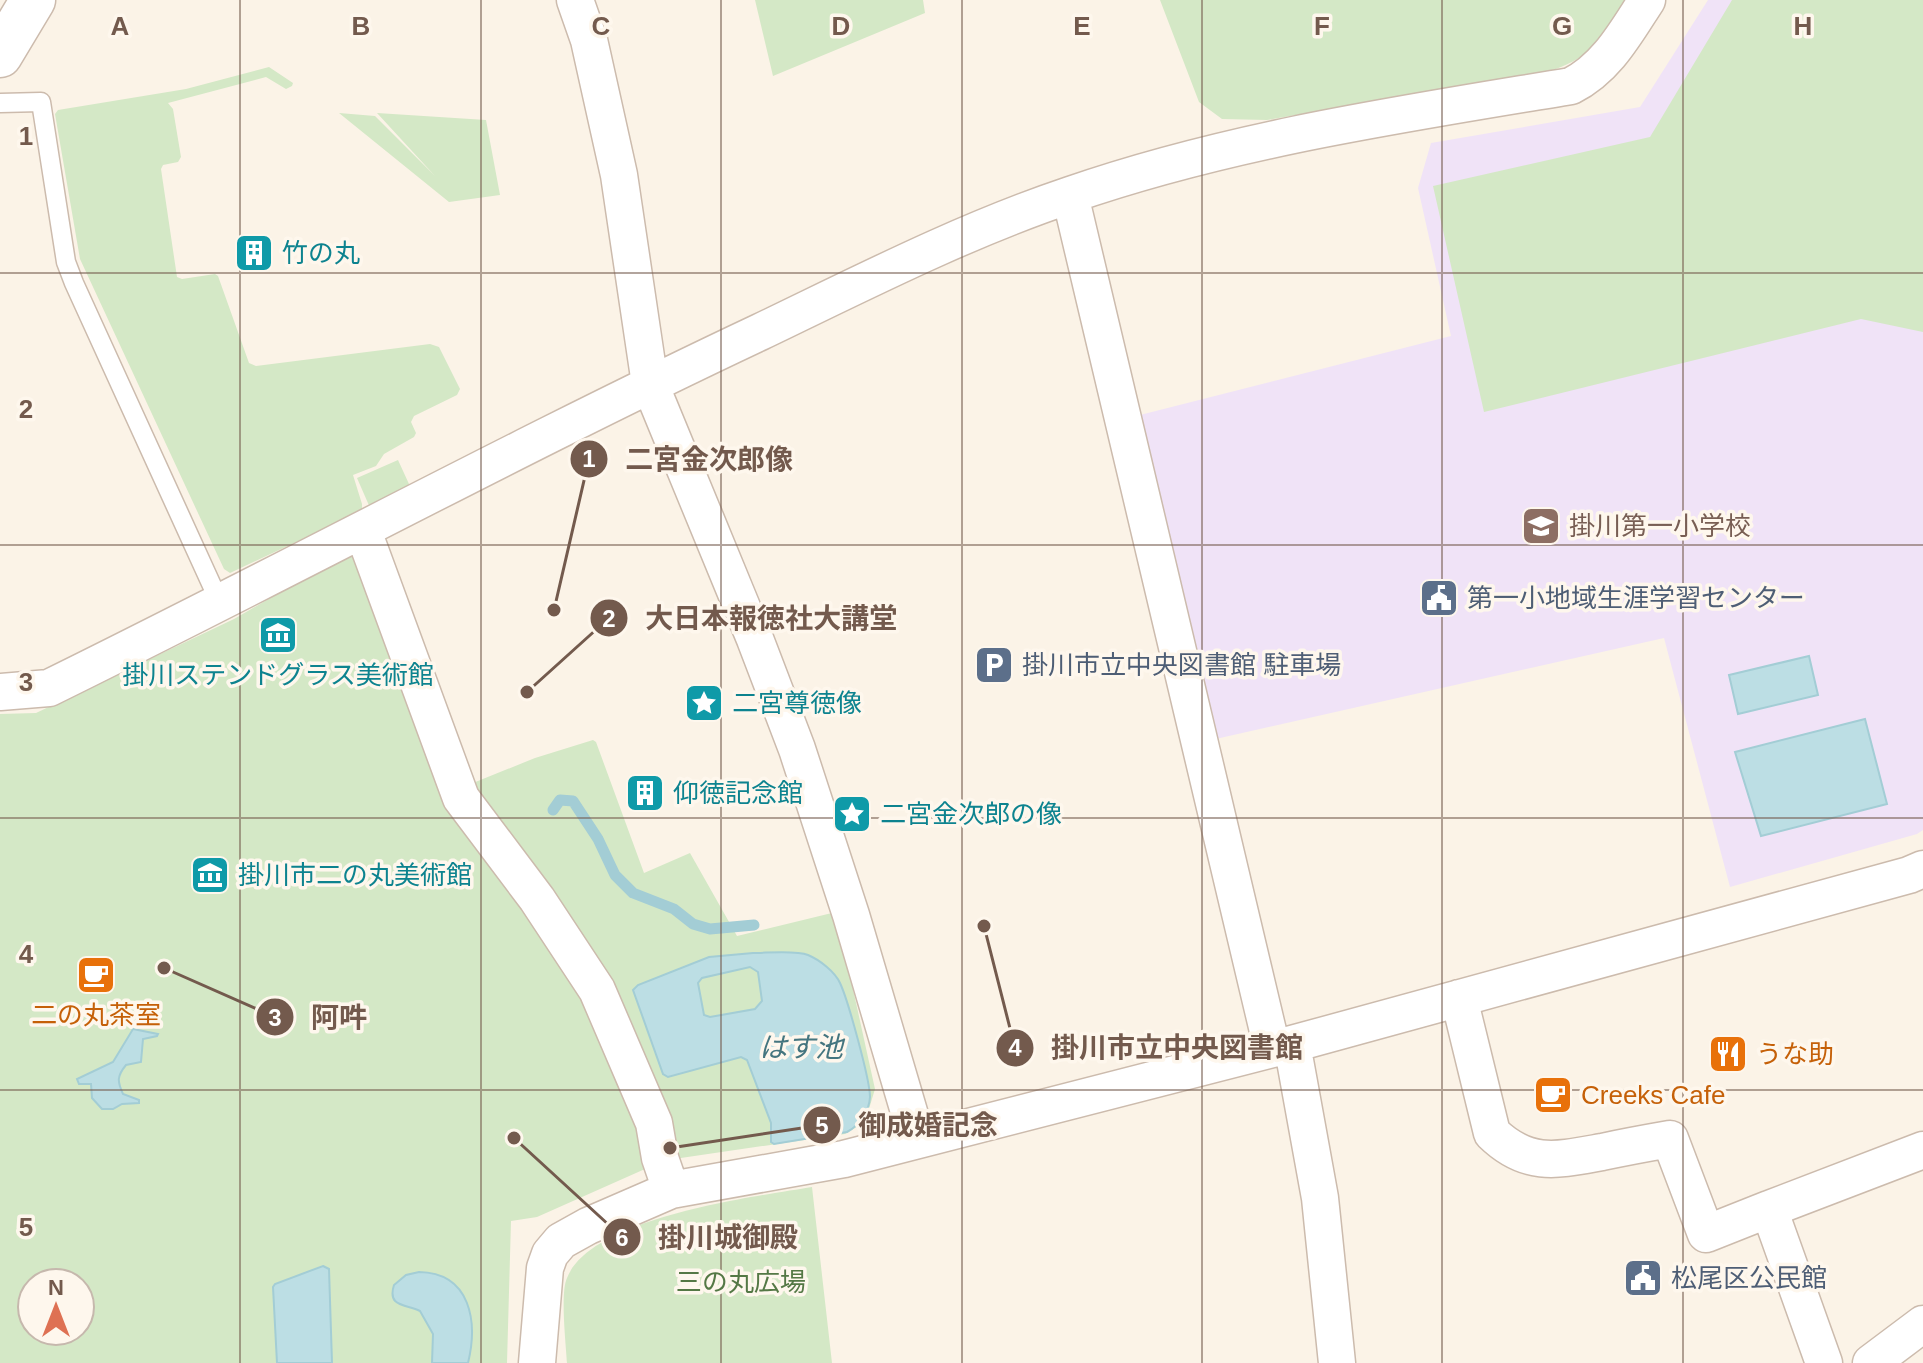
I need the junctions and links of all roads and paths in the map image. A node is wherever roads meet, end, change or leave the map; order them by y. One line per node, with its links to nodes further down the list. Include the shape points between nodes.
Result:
1 (33, 0): 4 (street)
2 (575, 0): 7 (street, via 593,53 619,175)
3 (1647, 0): 6 (street, via 1614,50 1590,77 1571,86 1351,122 1209,154)
4 (0, 55)
5 (0, 103): 9 (lane, via 41,102 66,262)
6 (1070, 195): 7 (street, via 945,244); 13 (street)
7 (650, 384): 8 (street); 14 (street, via 797,749)
8 (363, 531): 9 (street); 16 (street, via 461,798 597,990 654,1123)
9 (219, 601): 10 (street, via 49,688)
10 (0, 692)
11 (1918, 882): 12 (street)
12 (1459, 998): 13 (street); 17 (street, via 1492,1133 1507,1147 1555,1161 1670,1139 1706,1234)
13 (1282, 1046): 14 (street); 20 (street, via 1320,1198)
14 (917, 1139): 16 (street, via 844,1159)
15 (1923, 1150): 17 (street)
16 (671, 1190): 19 (street, via 588,1226 550,1254)
17 (1769, 1209): 21 (street)
18 (1923, 1324): 22 (street)
19 (537, 1363)
20 (1337, 1363)
21 (1824, 1363)
22 (1871, 1363)

